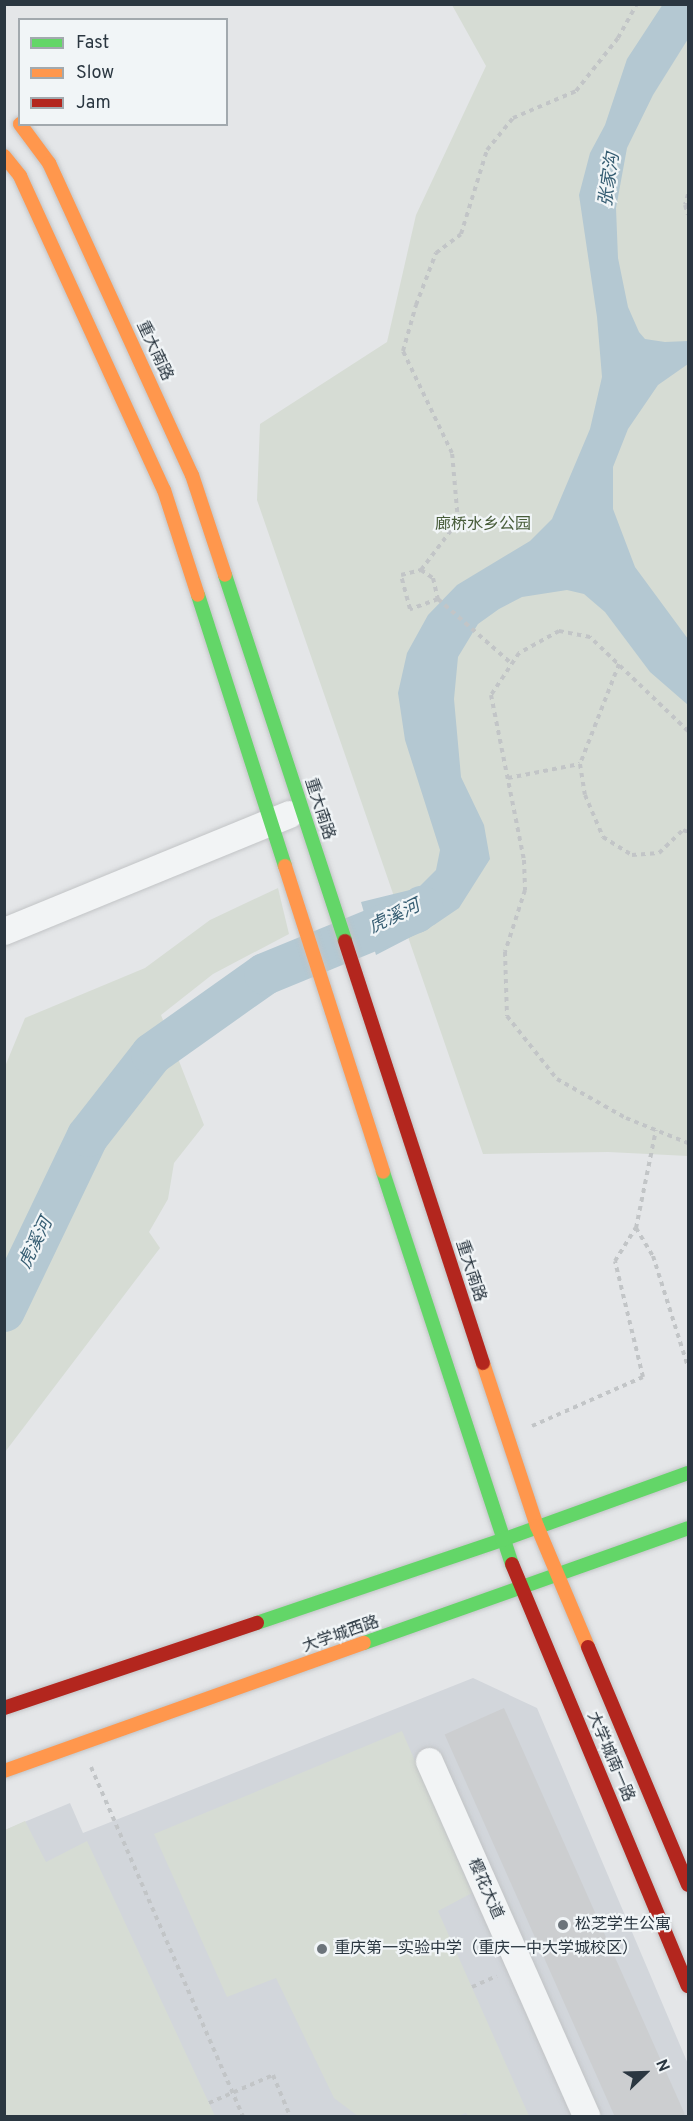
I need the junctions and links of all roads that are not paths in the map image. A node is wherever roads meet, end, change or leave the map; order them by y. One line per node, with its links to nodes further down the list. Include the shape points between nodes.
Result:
1 (9, 111): 2 (main road, 重大南路)
2 (18, 122)
3 (21, 126): 4 (main road, 重大南路)
4 (49, 163): 5 (street); 6 (main road, 重大南路, via 192,475)
5 (10, 171): 7 (main road, via 164,490)
6 (301, 809): 7 (street); 10 (main road, 重大南路)
7 (271, 820): 8 (street); 12 (main road)
8 (4, 931)
9 (688, 1473): 10 (main road)
10 (537, 1526): 12 (main road); 13 (main road, 大学城南一路)
11 (688, 1528): 13 (main road, 大学城西路)
12 (502, 1540): 14 (main road, 大学城南一路); 15 (main road)
13 (556, 1577): 14 (main road, 大学城西路); 18 (main road, 大学城南一路)
14 (522, 1589): 17 (main road, 大学城西路); 19 (main road, 大学城南一路)
15 (4, 1708)
16 (429, 1761): 20 (street, 樱花大道)
17 (4, 1771)
18 (688, 1885)
19 (688, 1986)
20 (586, 2116)

